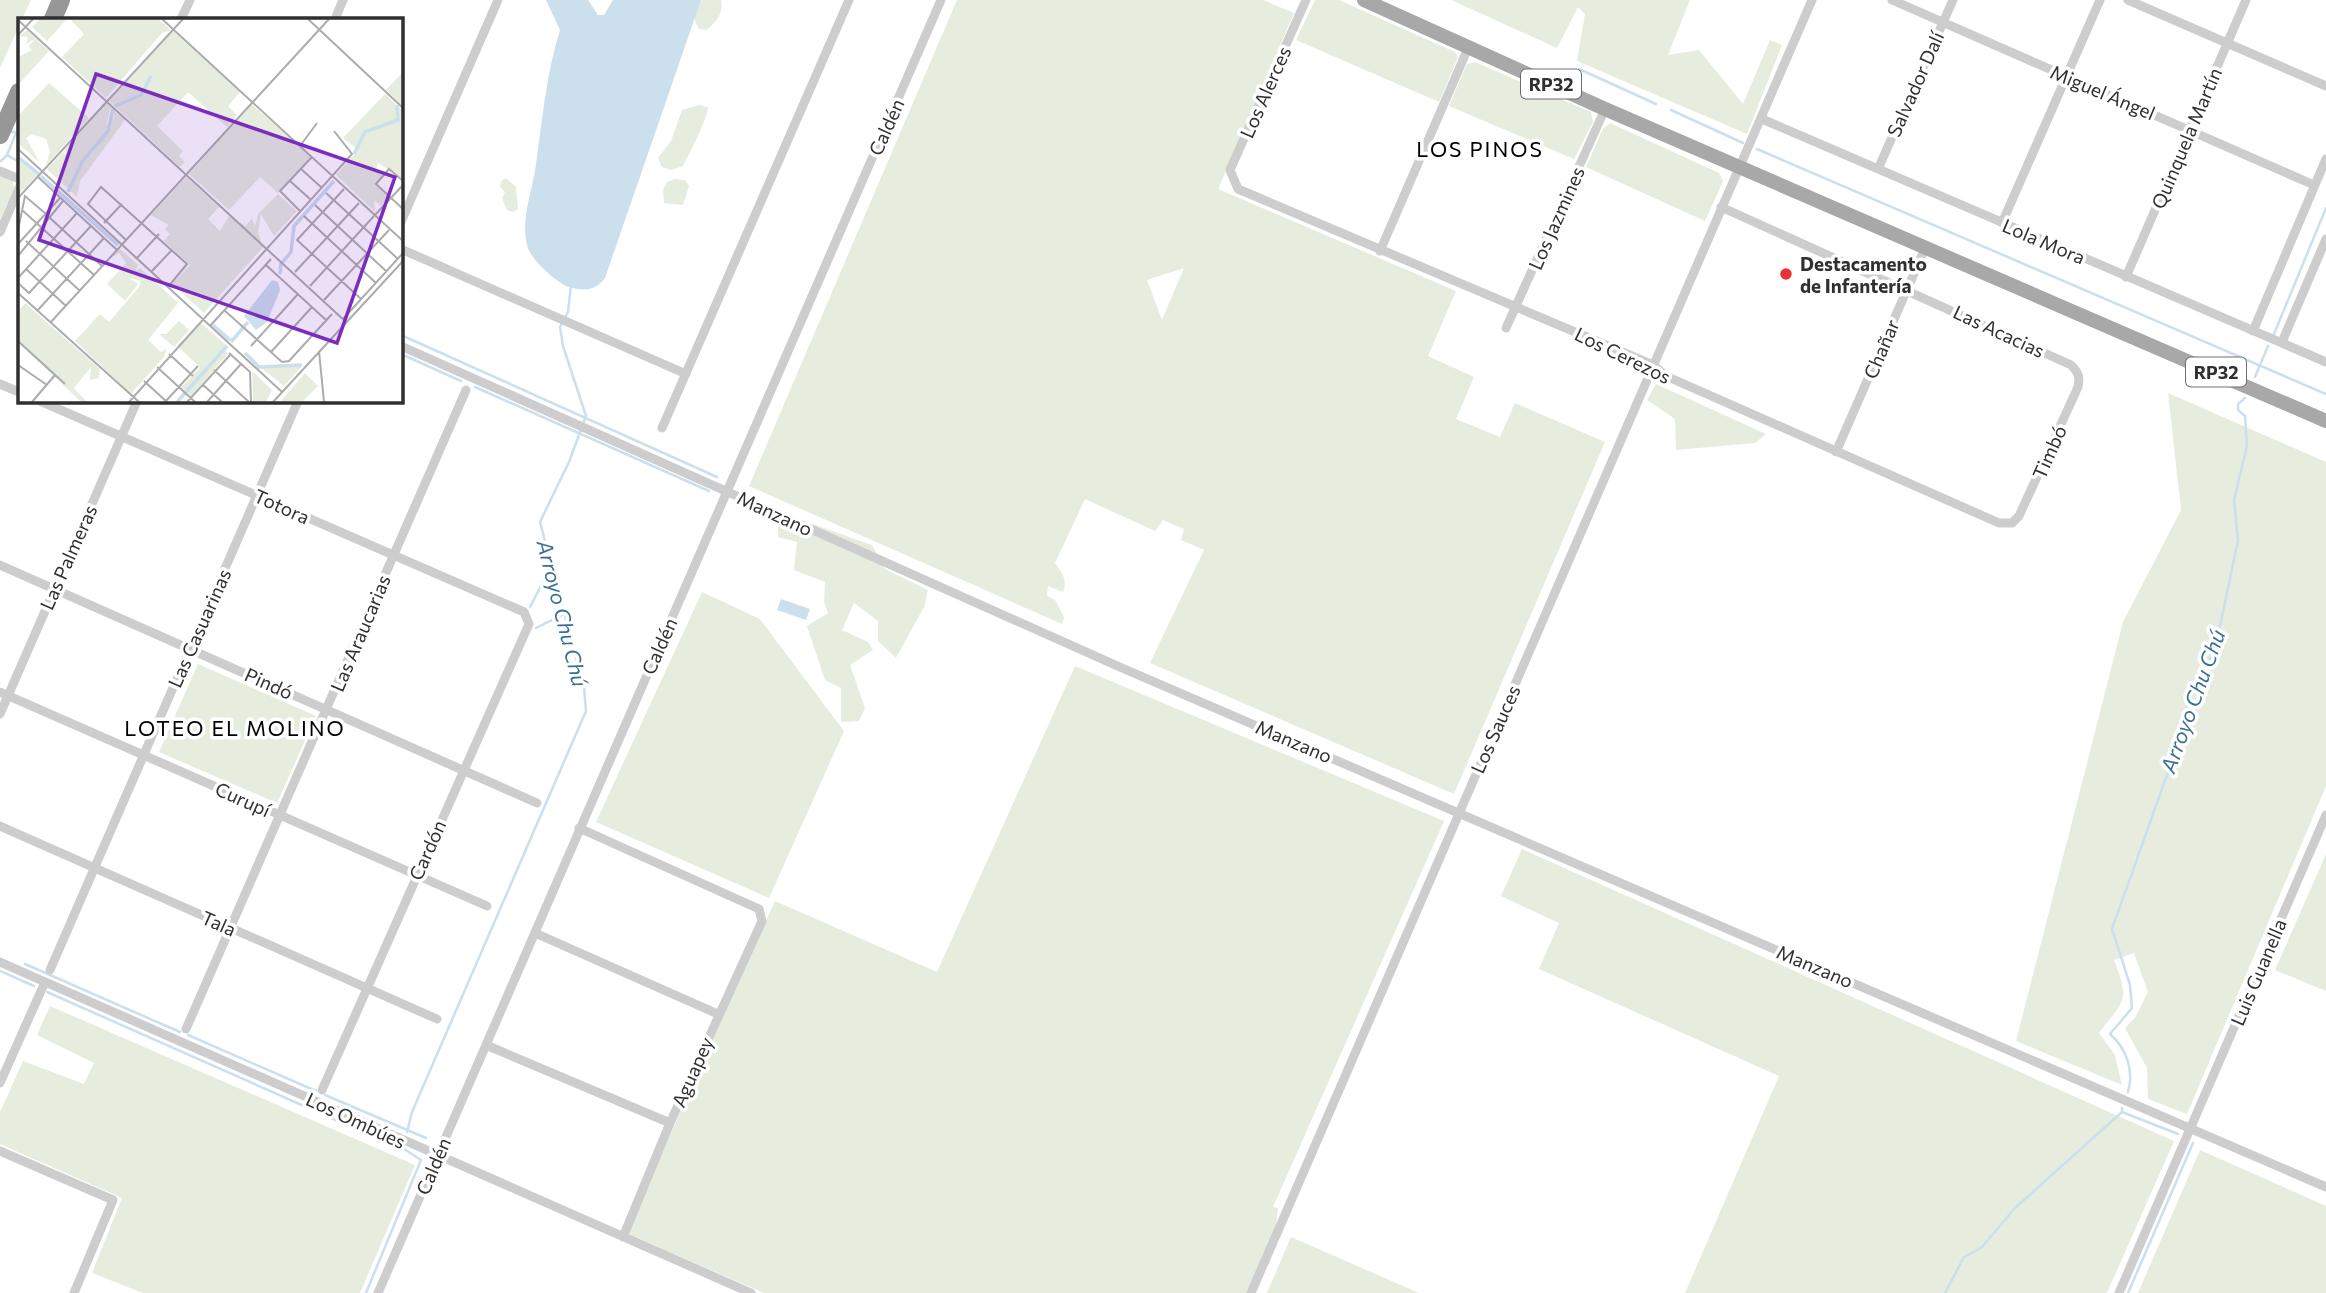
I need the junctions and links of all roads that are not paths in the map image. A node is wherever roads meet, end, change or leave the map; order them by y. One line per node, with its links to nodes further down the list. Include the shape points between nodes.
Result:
1 (61, 0): 15 (highway)
2 (190, 0): 16 (street)
3 (343, 0): 17 (street)
4 (498, 0): 37 (street)
5 (849, 0): 53 (street)
6 (942, 0): 65 (street, Caldén)
7 (1306, 0): 33 (street, Los Alerces, via 1230,170)
8 (1364, 0): 20 (main road, RP32)
9 (1812, 0): 25 (street, Los Sauces)
10 (1892, 0): 18 (street, Miguel Ángel)
11 (1953, 0): 18 (street, Salvador Dalí)
12 (2099, 0): 21 (street)
13 (2128, 0): 19 (street)
14 (2245, 0): 19 (street, Quinquela Martín)
15 (52, 18)
16 (181, 18)
17 (335, 18)
18 (1943, 22): 21 (street, Miguel Ángel); 30 (street, Salvador Dalí)
19 (2227, 43): 22 (street); 26 (street, Quinquela Martín)
20 (1469, 46): 24 (main road, RP32); 43 (street)
21 (2066, 76): 26 (street, Miguel Ángel); 38 (street)
22 (2326, 86)
23 (18, 94): 27 (highway)
24 (1605, 109): 29 (main road, RP32); 46 (street, Los Jazmines)
25 (1762, 119): 29 (street, Los Sauces); 30 (street, Lola Mora)
26 (2190, 129): 34 (street, Miguel Ángel); 44 (street, Quinquela Martín)
27 (0, 135)
28 (2326, 159): 34 (street)
29 (1739, 166): 36 (street, Los Sauces); 41 (main road, RP32)
30 (1878, 169): 38 (street, Lola Mora)
31 (0, 171): 32 (street)
32 (18, 179)
33 (1234, 184): 43 (street, Los Cerezos)
34 (2314, 185): 48 (street)
35 (18, 190): 39 (street)
36 (1721, 207): 45 (street, Las Acacias); 52 (street, Los Sauces)
37 (402, 220)
38 (2002, 223): 44 (street, Lola Mora)
39 (0, 232)
40 (2326, 239): 49 (street)
41 (1926, 246): 45 (street, Chañar); 61 (main road, RP32)
42 (402, 249): 53 (street)
43 (1380, 251): 46 (street, Los Cerezos)
44 (2126, 276): 48 (street, Lola Mora)
45 (1907, 288): 54 (street, Las Acacias, via 2071,365); 64 (street, Chañar)
46 (1516, 306): 47 (street, Los Jazmines); 52 (street, Los Cerezos)
47 (1506, 328)
48 (2253, 331): 49 (street, Lola Mora)
49 (2282, 342): 51 (street, Lola Mora)
50 (402, 346): 65 (street, Manzano)
51 (2326, 362)
52 (1653, 365): 64 (street, Los Cerezos, via 1666,376); 79 (street, Los Sauces)
53 (686, 374): 62 (street)
54 (2080, 376): 67 (street, Timbó, via 2019,516)
55 (0, 384): 57 (street)
56 (466, 390): 68 (street, Las Araucarias)
57 (18, 392)
58 (42, 402): 63 (street, Totora)
59 (137, 402): 63 (street, Las Palmeras)
60 (298, 402): 66 (street, Las Casuarinas)
61 (2326, 421)
62 (662, 428)
63 (122, 435): 66 (street, Totora); 70 (street, Las Palmeras)
64 (1836, 452): 67 (street, Los Cerezos, via 1999,523)
65 (727, 491): 79 (street, Manzano, via 1122,668); 83 (street, Caldén)
66 (258, 495): 68 (street, Totora); 72 (street, Las Casuarinas)
67 (2011, 523)
68 (393, 554): 71 (street, Totora); 74 (street, Las Araucarias)
69 (0, 565): 70 (street, Pindó)
70 (54, 589): 72 (street, Pindó); 73 (street, Las Palmeras)
71 (524, 612): 77 (street, Cardón, via 529,624)
72 (190, 648): 74 (street, Pindó); 76 (street, Las Casuarinas)
73 (4, 694): 75 (street, Las Palmeras); 76 (street, Curupí)
74 (327, 709): 77 (street, Pindó); 80 (street, Las Araucarias)
75 (0, 713)
76 (144, 755): 80 (street, Curupí); 84 (street, Las Casuarinas)
77 (462, 769): 78 (street, Pindó); 85 (street, Cardón)
78 (537, 803)
79 (1459, 811): 100 (street, Manzano); 109 (street, Los Sauces)
80 (279, 815): 85 (street, Curupí); 87 (street, Las Araucarias)
81 (2326, 815): 100 (street, Luis Guanella)
82 (0, 826): 84 (street, Tala)
83 (579, 828): 88 (street, Caldén); 93 (street, Aguapey, via 759,909 762,921)
84 (95, 869): 87 (street, Tala); 90 (street, Las Casuarinas)
85 (416, 875): 86 (street, Curupí); 92 (street, Cardón)
86 (487, 906)
87 (230, 928): 92 (street, Tala); 95 (street, Las Araucarias)
88 (534, 933): 93 (street); 96 (street, Caldén)
89 (0, 962): 91 (street, Los Ombúes)
90 (50, 970)
91 (45, 982): 97 (street); 102 (street, Los Ombúes)
92 (367, 988): 94 (street, Tala); 98 (street, Cardón)
93 (718, 1014): 99 (street, Aguapey)
94 (437, 1019)
95 (186, 1029)
96 (486, 1045): 99 (street); 102 (street, Caldén)
97 (0, 1083)
98 (322, 1090)
99 (670, 1123): 104 (street, Aguapey)
100 (2190, 1129): 103 (street, Manzano); 110 (street, Luis Guanella)
101 (0, 1151): 106 (street, via 113,1200)
102 (437, 1157): 104 (street, Los Ombúes); 107 (street, Caldén)
103 (2326, 1187)
104 (623, 1237): 105 (street, Los Ombúes)
105 (731, 1289): 108 (street, Los Ombúes)
106 (74, 1293)
107 (379, 1293)
108 (751, 1293)
109 (1251, 1293)
110 (2119, 1293)

